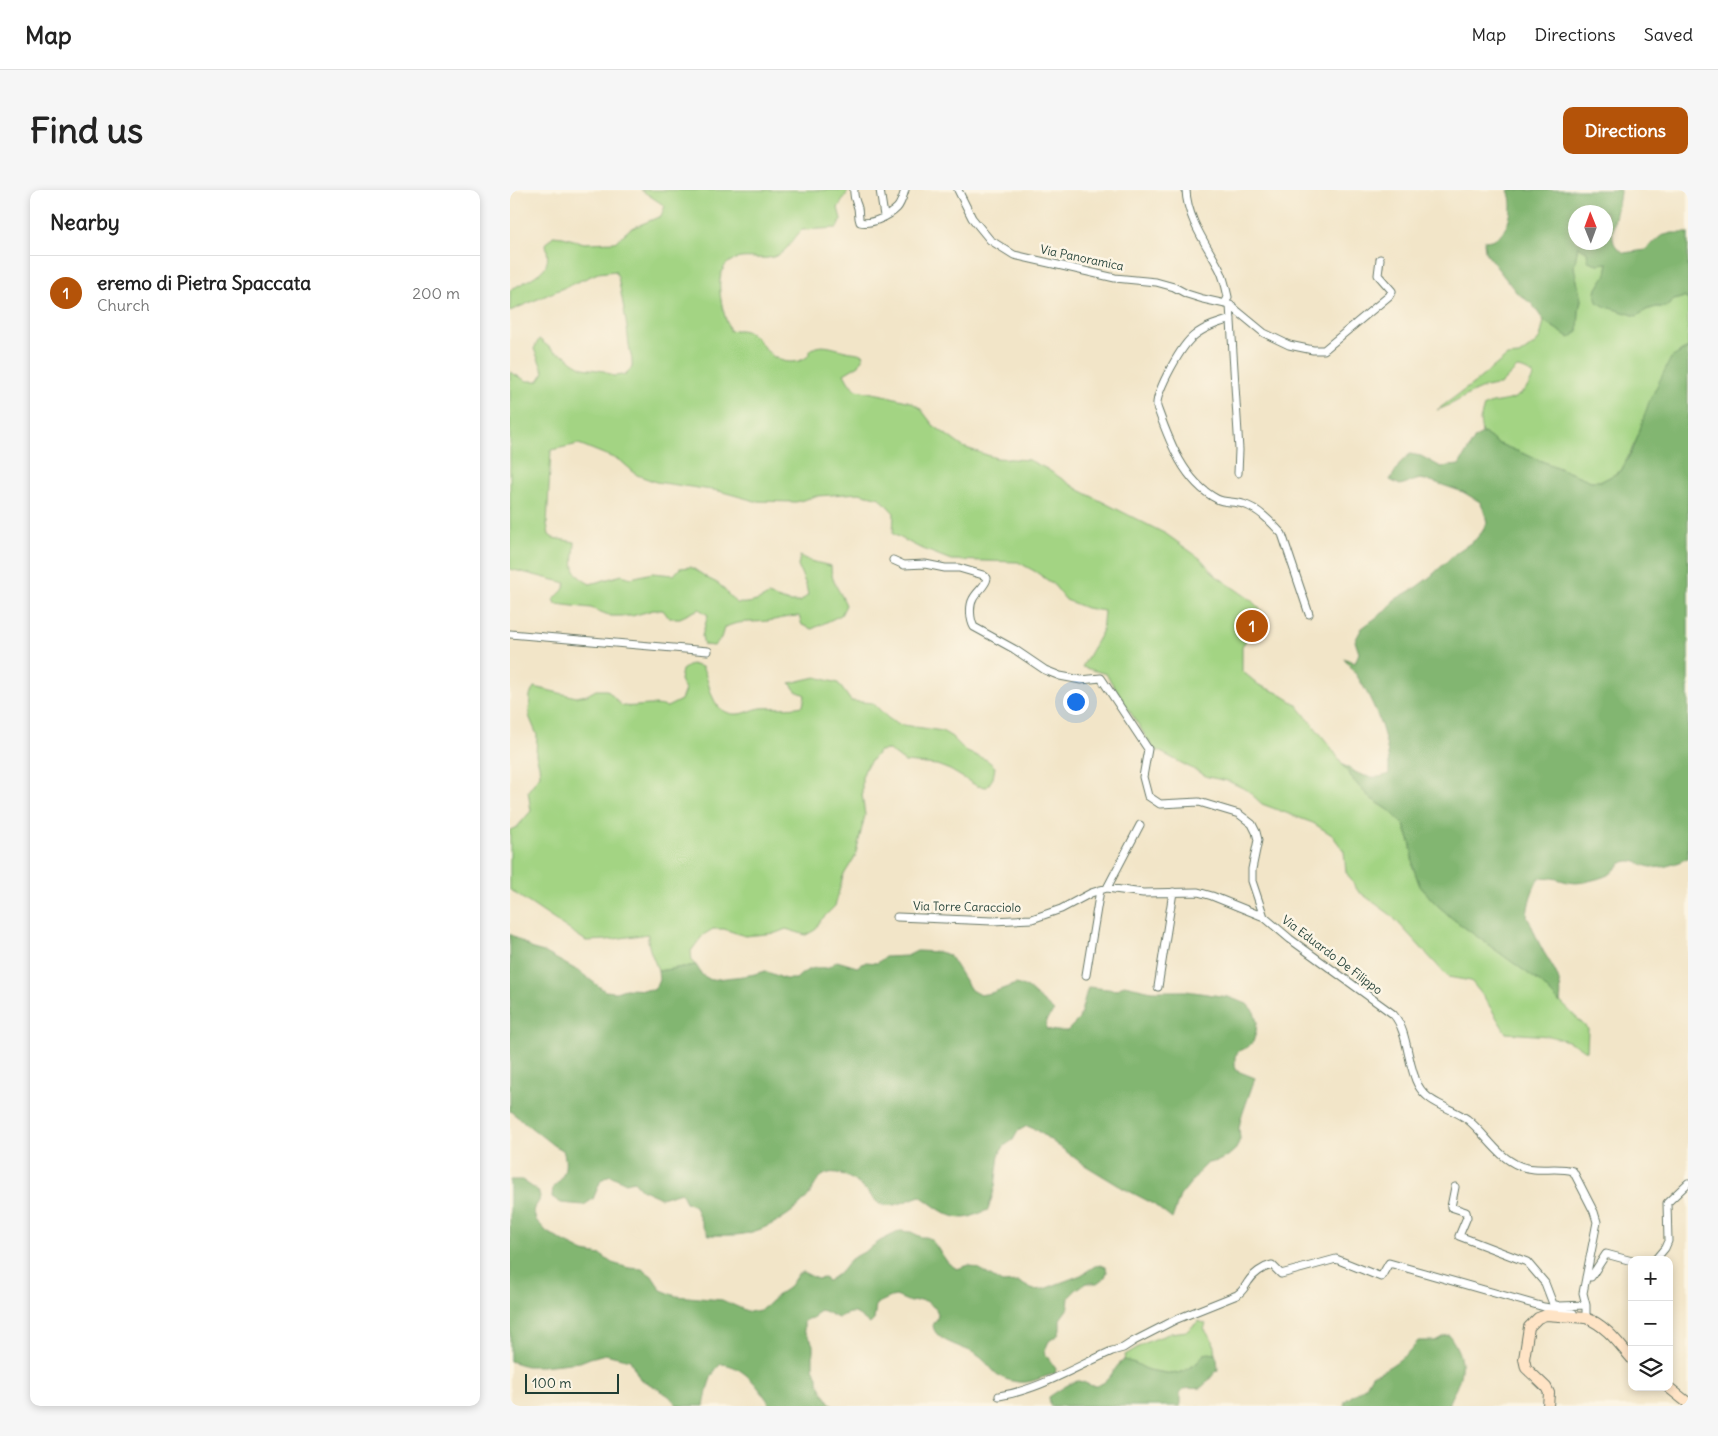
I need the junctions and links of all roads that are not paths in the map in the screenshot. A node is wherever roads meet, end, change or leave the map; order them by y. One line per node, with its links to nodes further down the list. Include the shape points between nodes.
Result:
1 (854, 190): 6 (street, via 860,222)
2 (880, 190): 6 (street)
3 (906, 190): 6 (street, via 898,208)
4 (958, 190): 8 (street, Via Panoramica, via 972,218 990,240 1014,255 1115,278 1156,282)
5 (1186, 190): 8 (street, via 1188,206 1221,272)
6 (884, 216)
7 (1380, 259): 8 (street, via 1378,275 1392,291 1324,350 1289,345 1264,333)
8 (1227, 304): 9 (street)
9 (1231, 319): 10 (street); 12 (street, via 1193,336 1164,380 1157,407 1180,461 1199,485 1218,500 1248,506 1282,534)
10 (1238, 473)
11 (893, 560): 19 (street, Via Eduardo De Filippo, via 904,565 959,568 983,575 987,582 972,599 974,627 1014,648 1045,670 1081,680 1101,678 1148,749 1143,777 1148,796 1160,804 1199,802 1239,814 1252,824 1258,840 1252,882)
12 (1309, 614)
13 (510, 634): 14 (street)
14 (708, 651)
15 (1140, 825): 16 (street)
16 (1103, 889): 17 (street); 18 (street, Via Torre Caracciolo, via 1032,919 992,921); 20 (street)
17 (1173, 892): 19 (street, via 1198,892); 21 (street)
18 (897, 917)
19 (1264, 917): 26 (street, Via Eduardo De Filippo, via 1393,1014 1401,1024 1407,1053 1423,1094 1467,1120 1512,1163 1523,1167 1573,1171 1597,1222)
20 (1086, 975)
21 (1158, 987)
22 (1688, 1183): 24 (street, via 1667,1203 1668,1241)
23 (1455, 1187): 27 (street, via 1451,1207 1466,1212 1459,1236 1527,1262 1545,1283 1553,1304)
24 (1659, 1256)
25 (1628, 1260): 26 (street, via 1606,1254 1591,1276)
26 (1586, 1277): 27 (street, Via Eduardo De Filippo, via 1583,1292)
27 (1586, 1305): 28 (street, Via Eduardo De Filippo)
28 (1584, 1318): 29 (street, via 1612,1336); 31 (street, via 1389,1264 1381,1277 1336,1259 1281,1274 1272,1265 1263,1268 1237,1295 1177,1319 1123,1348 1033,1387); 33 (street, via 1546,1315 1529,1327 1524,1359 1526,1368 1549,1393)
29 (1628, 1354)
30 (1673, 1391): 32 (street)
31 (999, 1396)
32 (1688, 1403)
33 (1548, 1406)

